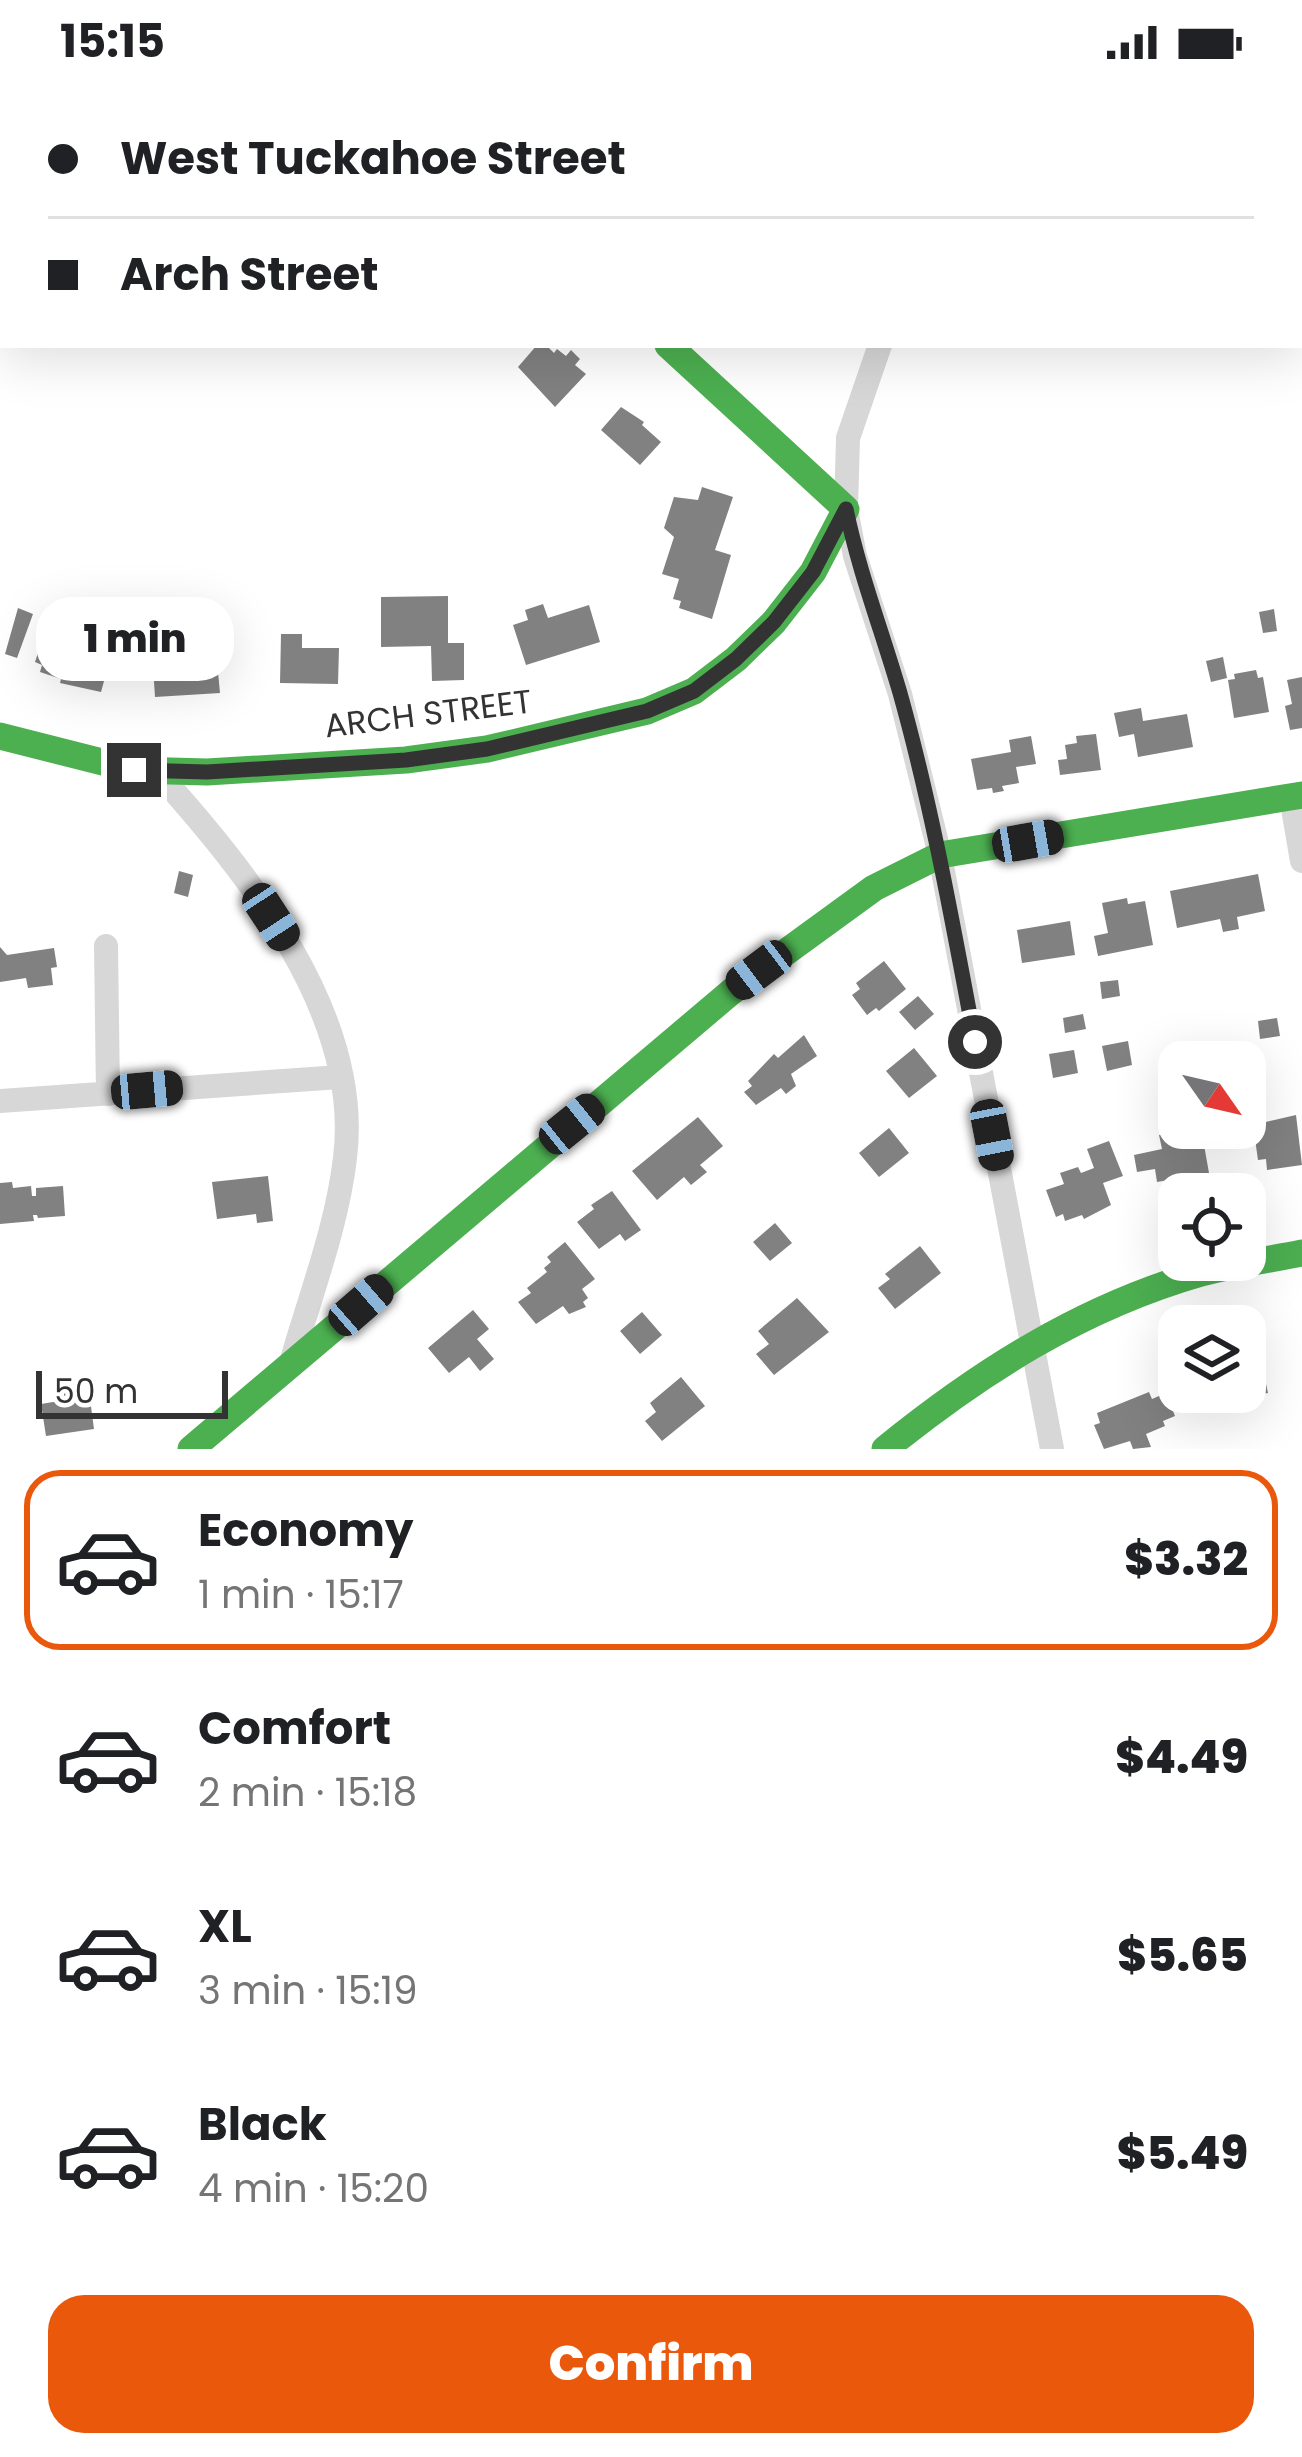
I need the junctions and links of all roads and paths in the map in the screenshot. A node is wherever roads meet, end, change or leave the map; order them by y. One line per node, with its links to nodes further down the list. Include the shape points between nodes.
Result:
1 (671, 348): 3 (street)
2 (879, 348): 3 (street, via 848,438)
3 (846, 509): 5 (street, ARCH STREET, via 813,572 774,622 694,691 647,711 426,757); 7 (street)
4 (0, 736): 5 (street, ARCH STREET)
5 (157, 772): 10 (street, via 291,948 313,987)
6 (1297, 795): 7 (street); 8 (street)
7 (940, 855): 14 (street); 15 (street, via 874,888 731,992)
8 (1302, 861)
9 (106, 946): 11 (street)
10 (340, 1077): 11 (street); 15 (street, via 343,1174)
11 (108, 1094): 12 (street)
12 (0, 1101)
13 (1302, 1253): 14 (street, via 1165,1284)
14 (1034, 1340): 17 (street); 18 (street)
15 (290, 1365): 16 (street)
16 (191, 1449)
17 (885, 1449)
18 (1052, 1449)

